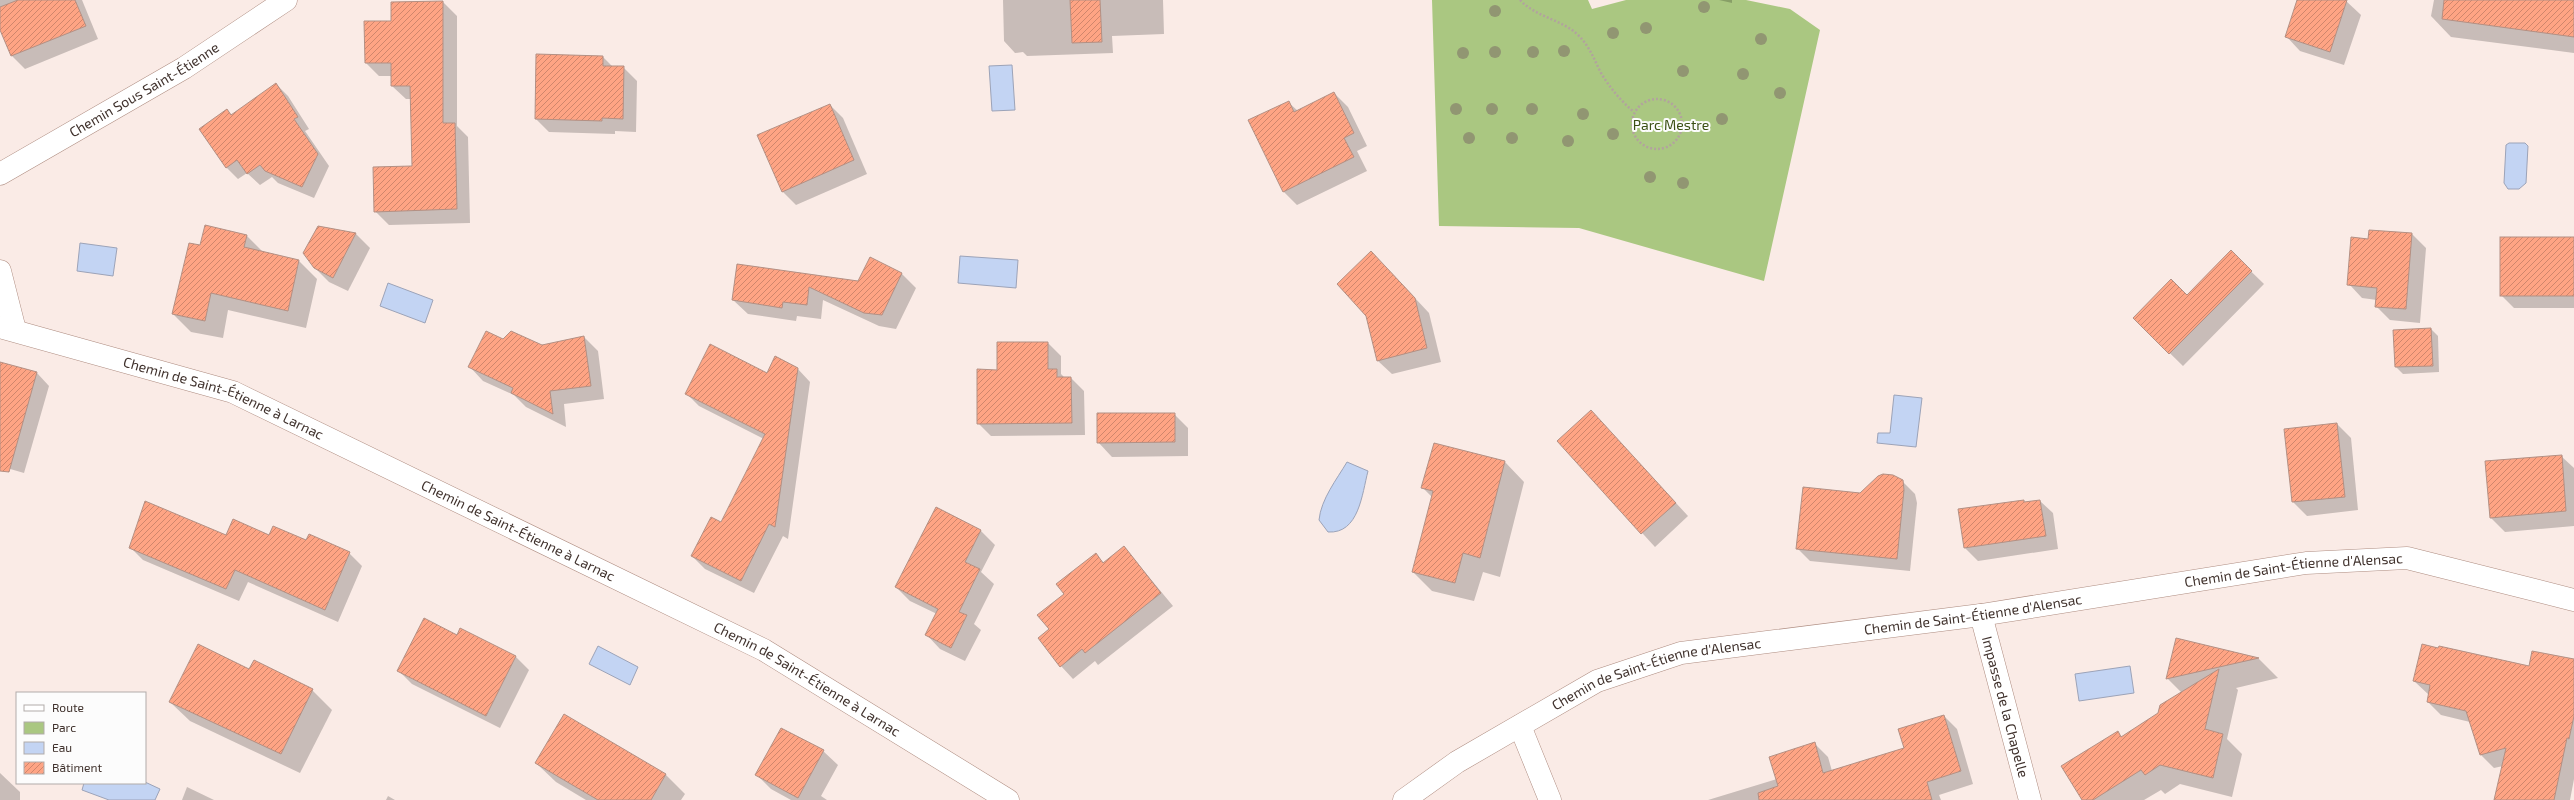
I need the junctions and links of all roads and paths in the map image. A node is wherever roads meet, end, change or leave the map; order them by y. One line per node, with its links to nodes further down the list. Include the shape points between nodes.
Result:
1 (286, 0): 4 (street, Chemin Sous Saint-Étienne, via 184,68)
2 (1520, 0): 3 (path, via 1538,15 1577,34 1590,50 1618,98)
3 (1634, 112): 3 (path, via 1632,128 1637,139 1646,147 1670,146 1680,133 1680,116 1671,103 1663,100 1646,101)
4 (0, 174)
5 (0, 272): 6 (street)
6 (8, 329): 10 (street, Chemin de Saint-Étienne à Larnac, via 233,392 764,650)
7 (2574, 600): 8 (street, Chemin de Saint-Étienne d'Alensac, via 2407,558 2306,563)
8 (1981, 614): 9 (street, Chemin de Saint-Étienne d'Alensac, via 1681,653 1597,681); 13 (street, Impasse de la Chapelle)
9 (1520, 726): 11 (street, Chemin de Saint-Étienne d'Alensac, via 1458,762); 12 (street)
10 (1008, 800)
11 (1404, 800)
12 (1550, 800)
13 (2030, 800)

